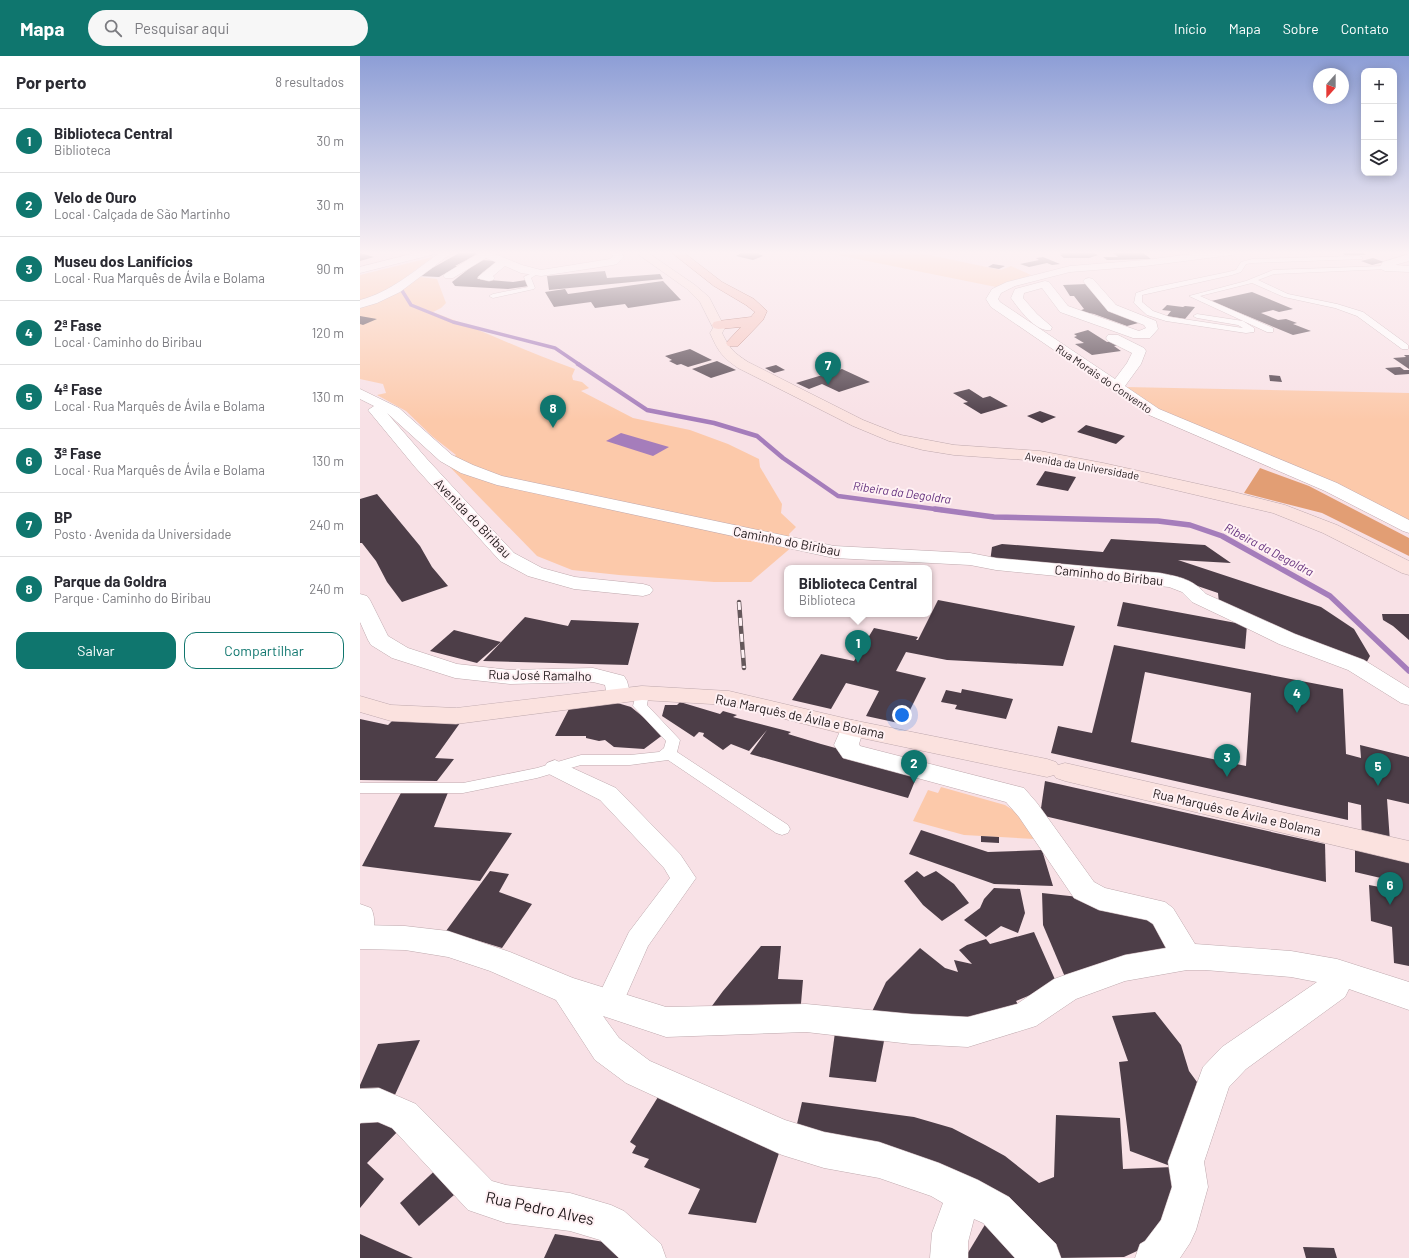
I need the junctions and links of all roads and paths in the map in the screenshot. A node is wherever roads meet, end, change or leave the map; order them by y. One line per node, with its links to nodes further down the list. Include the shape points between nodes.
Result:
1 (709, 308): 10 (main road, Avenida da Universidade)
2 (748, 308): 11 (main road)
3 (1001, 308): 18 (street, Rua Morais do Convento)
4 (1026, 308): 18 (street)
5 (1063, 308): 6 (street, via 1132,334 1145,335 1152,329 1152,324)
6 (1115, 308)
7 (1144, 308): 12 (lane, via 1150,313 1169,319 1252,330 1240,323)
8 (1220, 308): 15 (lane)
9 (1343, 308): 16 (lane, via 1360,314)
10 (711, 312): 11 (main road); 13 (main road, Avenida da Universidade)
11 (754, 313): 13 (main road, via 743,323); 17 (main road)
12 (1197, 316)
13 (719, 326): 17 (main road, Avenida da Universidade, via 716,333 724,350 730,356)
14 (1088, 327): 18 (street, via 1139,351 1134,364)
15 (1270, 330)
16 (1405, 347)
17 (734, 351): 21 (main road, Avenida da Universidade, via 757,374 895,438 954,450 1040,456 1279,508 1330,529)
18 (1113, 384): 20 (street, Rua Morais do Convento, via 1154,412 1331,487)
19 (360, 393): 22 (street, Avenida do Biribau, via 507,557 535,572 574,583); 26 (street, Caminho do Biribau, via 394,411 446,458 496,480 834,552 970,560 1175,582 1189,588 1199,598 1239,617 1356,666)
20 (1409, 527)
21 (1409, 569)
22 (643, 590)
23 (360, 600): 25 (street, Rua José Ramalho, via 379,640 400,653 463,672 510,677 593,675 616,681)
24 (642, 693): 25 (main road, Rua Marquês de Ávila e Bolama); 28 (main road, Rua Marquês de Ávila e Bolama, via 729,698); 29 (lane, via 640,706 673,740)
25 (619, 696): 27 (main road, Rua Marquês de Ávila e Bolama, via 456,716 391,713)
26 (1409, 698)
27 (360, 704)
28 (852, 728): 33 (main road, Rua Marquês de Ávila e Bolama, via 1056,770); 35 (street, via 846,745 852,752 1015,795 1084,890 1100,898 1155,910 1163,916)
29 (668, 753): 30 (lane, via 663,758 581,760); 32 (lane)
30 (555, 768): 31 (lane, via 463,788); 39 (street, via 608,794 672,861 684,878 638,940)
31 (360, 788)
32 (782, 829)
33 (1409, 852)
34 (361, 931): 37 (street, via 448,944 499,961)
35 (1187, 958): 36 (street, via 1205,957 1291,964); 39 (street, via 1125,968 1066,989 1025,1016 968,1032 897,1028 806,1018 666,1022)
36 (1337, 972): 38 (street); 45 (street, via 1334,988 1234,1058 1215,1078 1186,1162 1190,1187 1177,1230)
37 (567, 990): 39 (street); 41 (street, via 607,1049 638,1072 782,1137 824,1150 879,1160 940,1181)
38 (1409, 996)
39 (609, 1003)
40 (360, 1106): 42 (street, Rua Pedro Alves, via 379,1105 404,1116 481,1197 506,1204 570,1212 611,1224)
41 (965, 1193): 43 (street, via 953,1225); 44 (street, via 996,1210)
42 (648, 1258)
43 (949, 1258)
44 (1042, 1258)
45 (1154, 1258)

